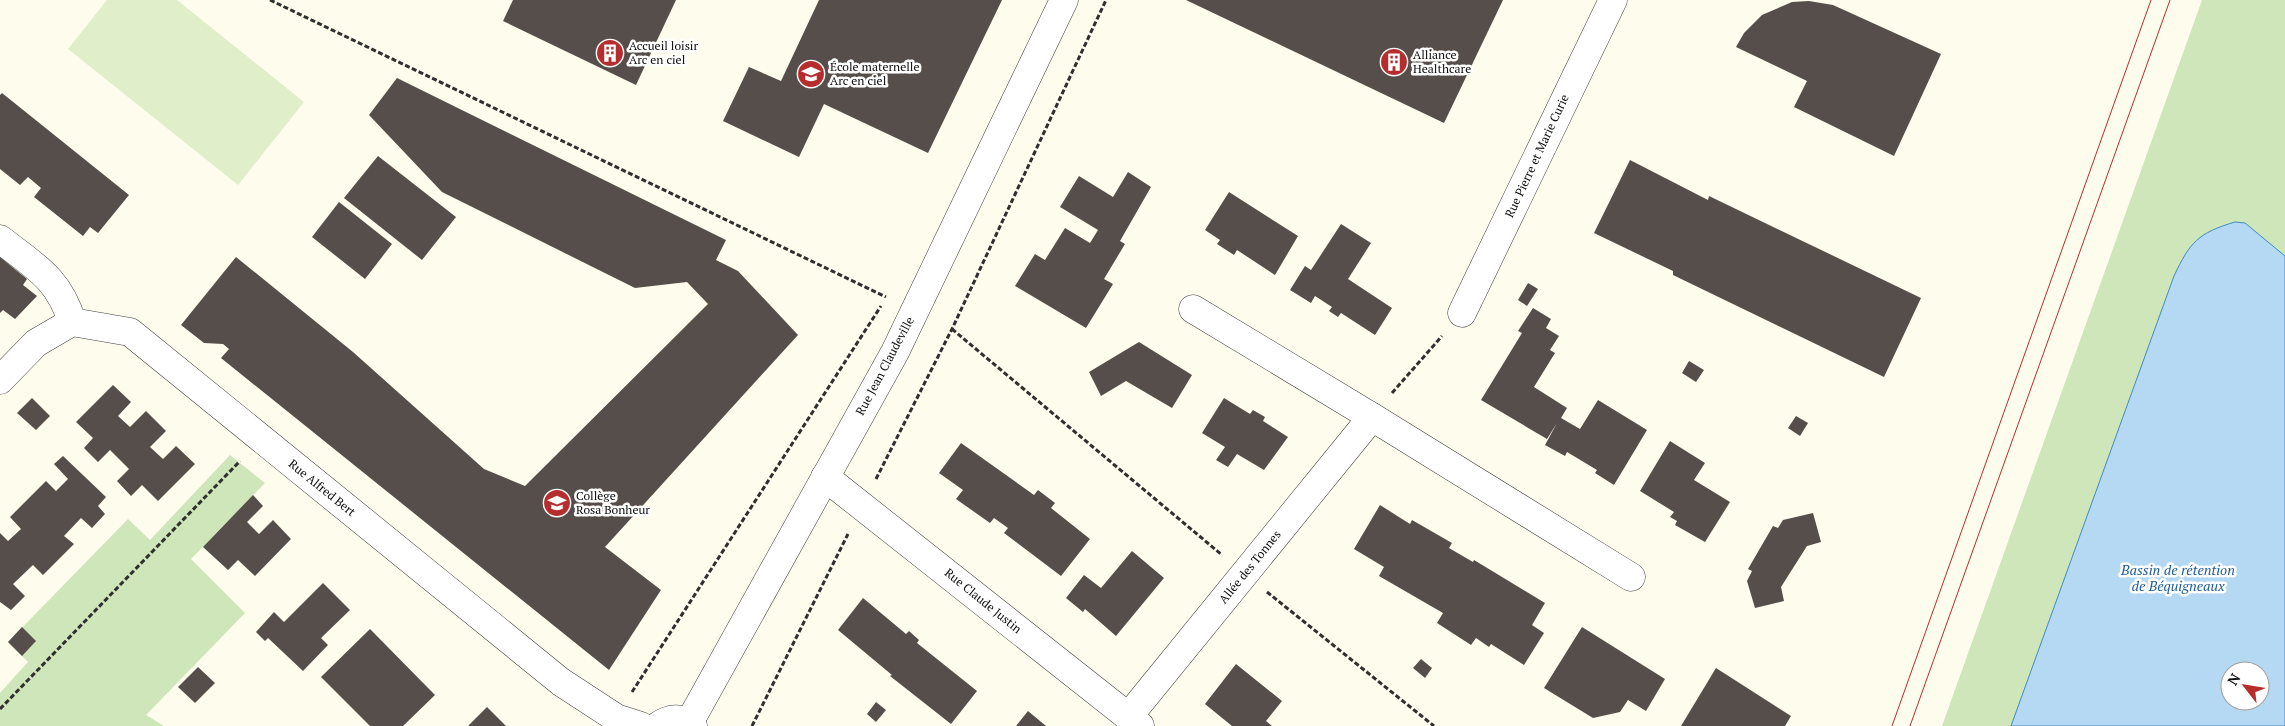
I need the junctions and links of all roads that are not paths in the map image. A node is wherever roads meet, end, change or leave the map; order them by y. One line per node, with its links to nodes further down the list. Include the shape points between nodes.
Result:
1 (1064, 0): 9 (street, Rue Jean Claudeville, via 895,352)
2 (1613, 0): 5 (street, Rue Pierre et Marie Curie)
3 (0, 239): 6 (street, via 53,282 67,305)
4 (1193, 309): 8 (street)
5 (1462, 313)
6 (72, 322): 7 (street, via 36,343); 11 (street, Rue Alfred Bert, via 130,332 561,682)
7 (0, 380)
8 (1372, 417): 10 (street); 12 (street, Allée des Tonnes, via 1244,573)
9 (825, 476): 12 (street, Rue Claude Justin); 13 (street, Rue Jean Claudeville)
10 (1631, 577)
11 (628, 722)
12 (1134, 722)
13 (691, 725): 14 (street, via 674,719)
14 (658, 726)

